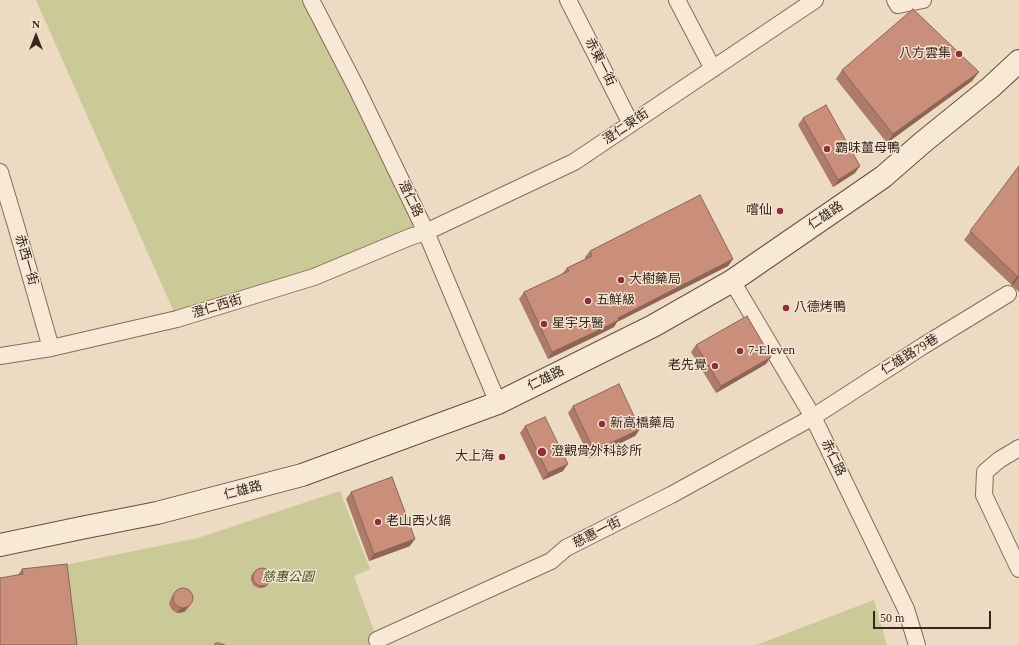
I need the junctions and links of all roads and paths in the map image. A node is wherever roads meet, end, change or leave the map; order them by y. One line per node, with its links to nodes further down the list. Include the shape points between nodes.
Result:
1 (311, 0): 11 (street, 澄仁路)
2 (568, 0): 9 (street, 赤東一街)
3 (677, 0): 8 (street)
4 (814, 0): 8 (street, 澄仁東街)
5 (895, 0): 6 (street, via 898,4)
6 (923, 0)
7 (1019, 60): 12 (street, 仁雄路, via 991,87 883,177)
8 (713, 69): 9 (street, 澄仁東街)
9 (631, 124): 11 (street, 澄仁東街, via 574,162)
10 (0, 172): 14 (street, 赤西一街)
11 (426, 232): 14 (street, 澄仁西街, via 314,277 177,319); 16 (street, 澄仁路)
12 (732, 280): 16 (street, 仁雄路, via 654,326); 17 (street, 赤仁路)
13 (1008, 294): 17 (street, 仁雄路79巷)
14 (51, 348): 15 (street, 澄仁西街)
15 (0, 356)
16 (498, 403): 19 (street, 仁雄路, via 302,475 157,513)
17 (813, 417): 21 (street, 慈惠一街, via 672,495 566,548 551,562); 22 (street, 赤仁路, via 906,609)
18 (1019, 448): 20 (street, via 985,472 984,495)
19 (0, 545)
20 (1019, 569)
21 (377, 640)
22 (916, 645)

